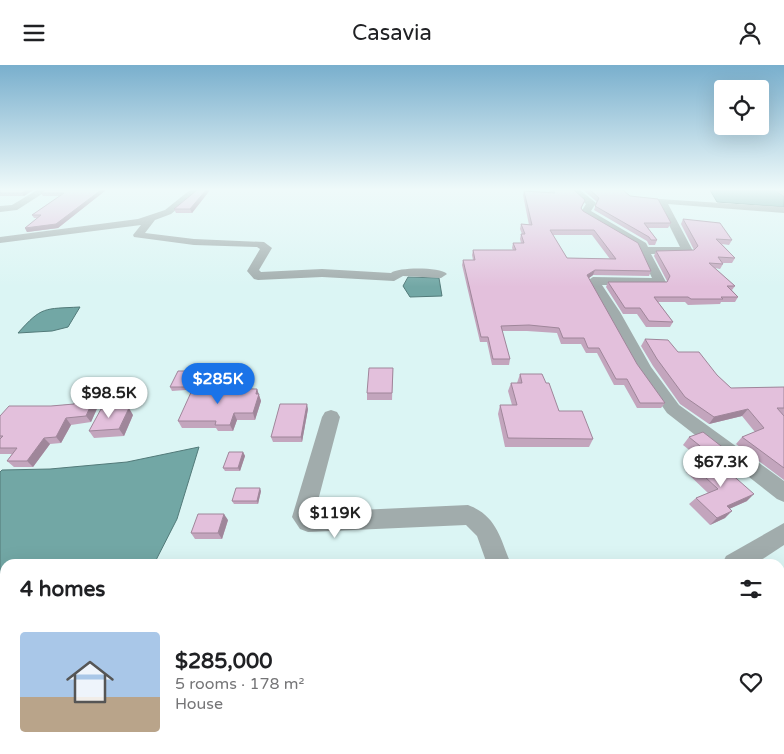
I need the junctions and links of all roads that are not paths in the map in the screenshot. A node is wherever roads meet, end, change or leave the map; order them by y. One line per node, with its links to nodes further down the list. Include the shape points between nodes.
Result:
1 (139, 222): 5 (street)
2 (149, 222): 7 (street, via 138,235 194,242 260,244 266,247 253,271 258,275 322,273 394,277 400,272)
3 (603, 222): 6 (street, via 642,245)
4 (673, 222): 6 (street, via 687,251)
5 (0, 240)
6 (644, 250): 9 (street, via 660,282 593,281 644,369 673,409)
7 (441, 274)
8 (331, 417): 11 (street, via 303,517 308,522 468,515 483,525)
9 (784, 493)
10 (784, 533): 12 (street)
11 (497, 559)
12 (742, 559)

